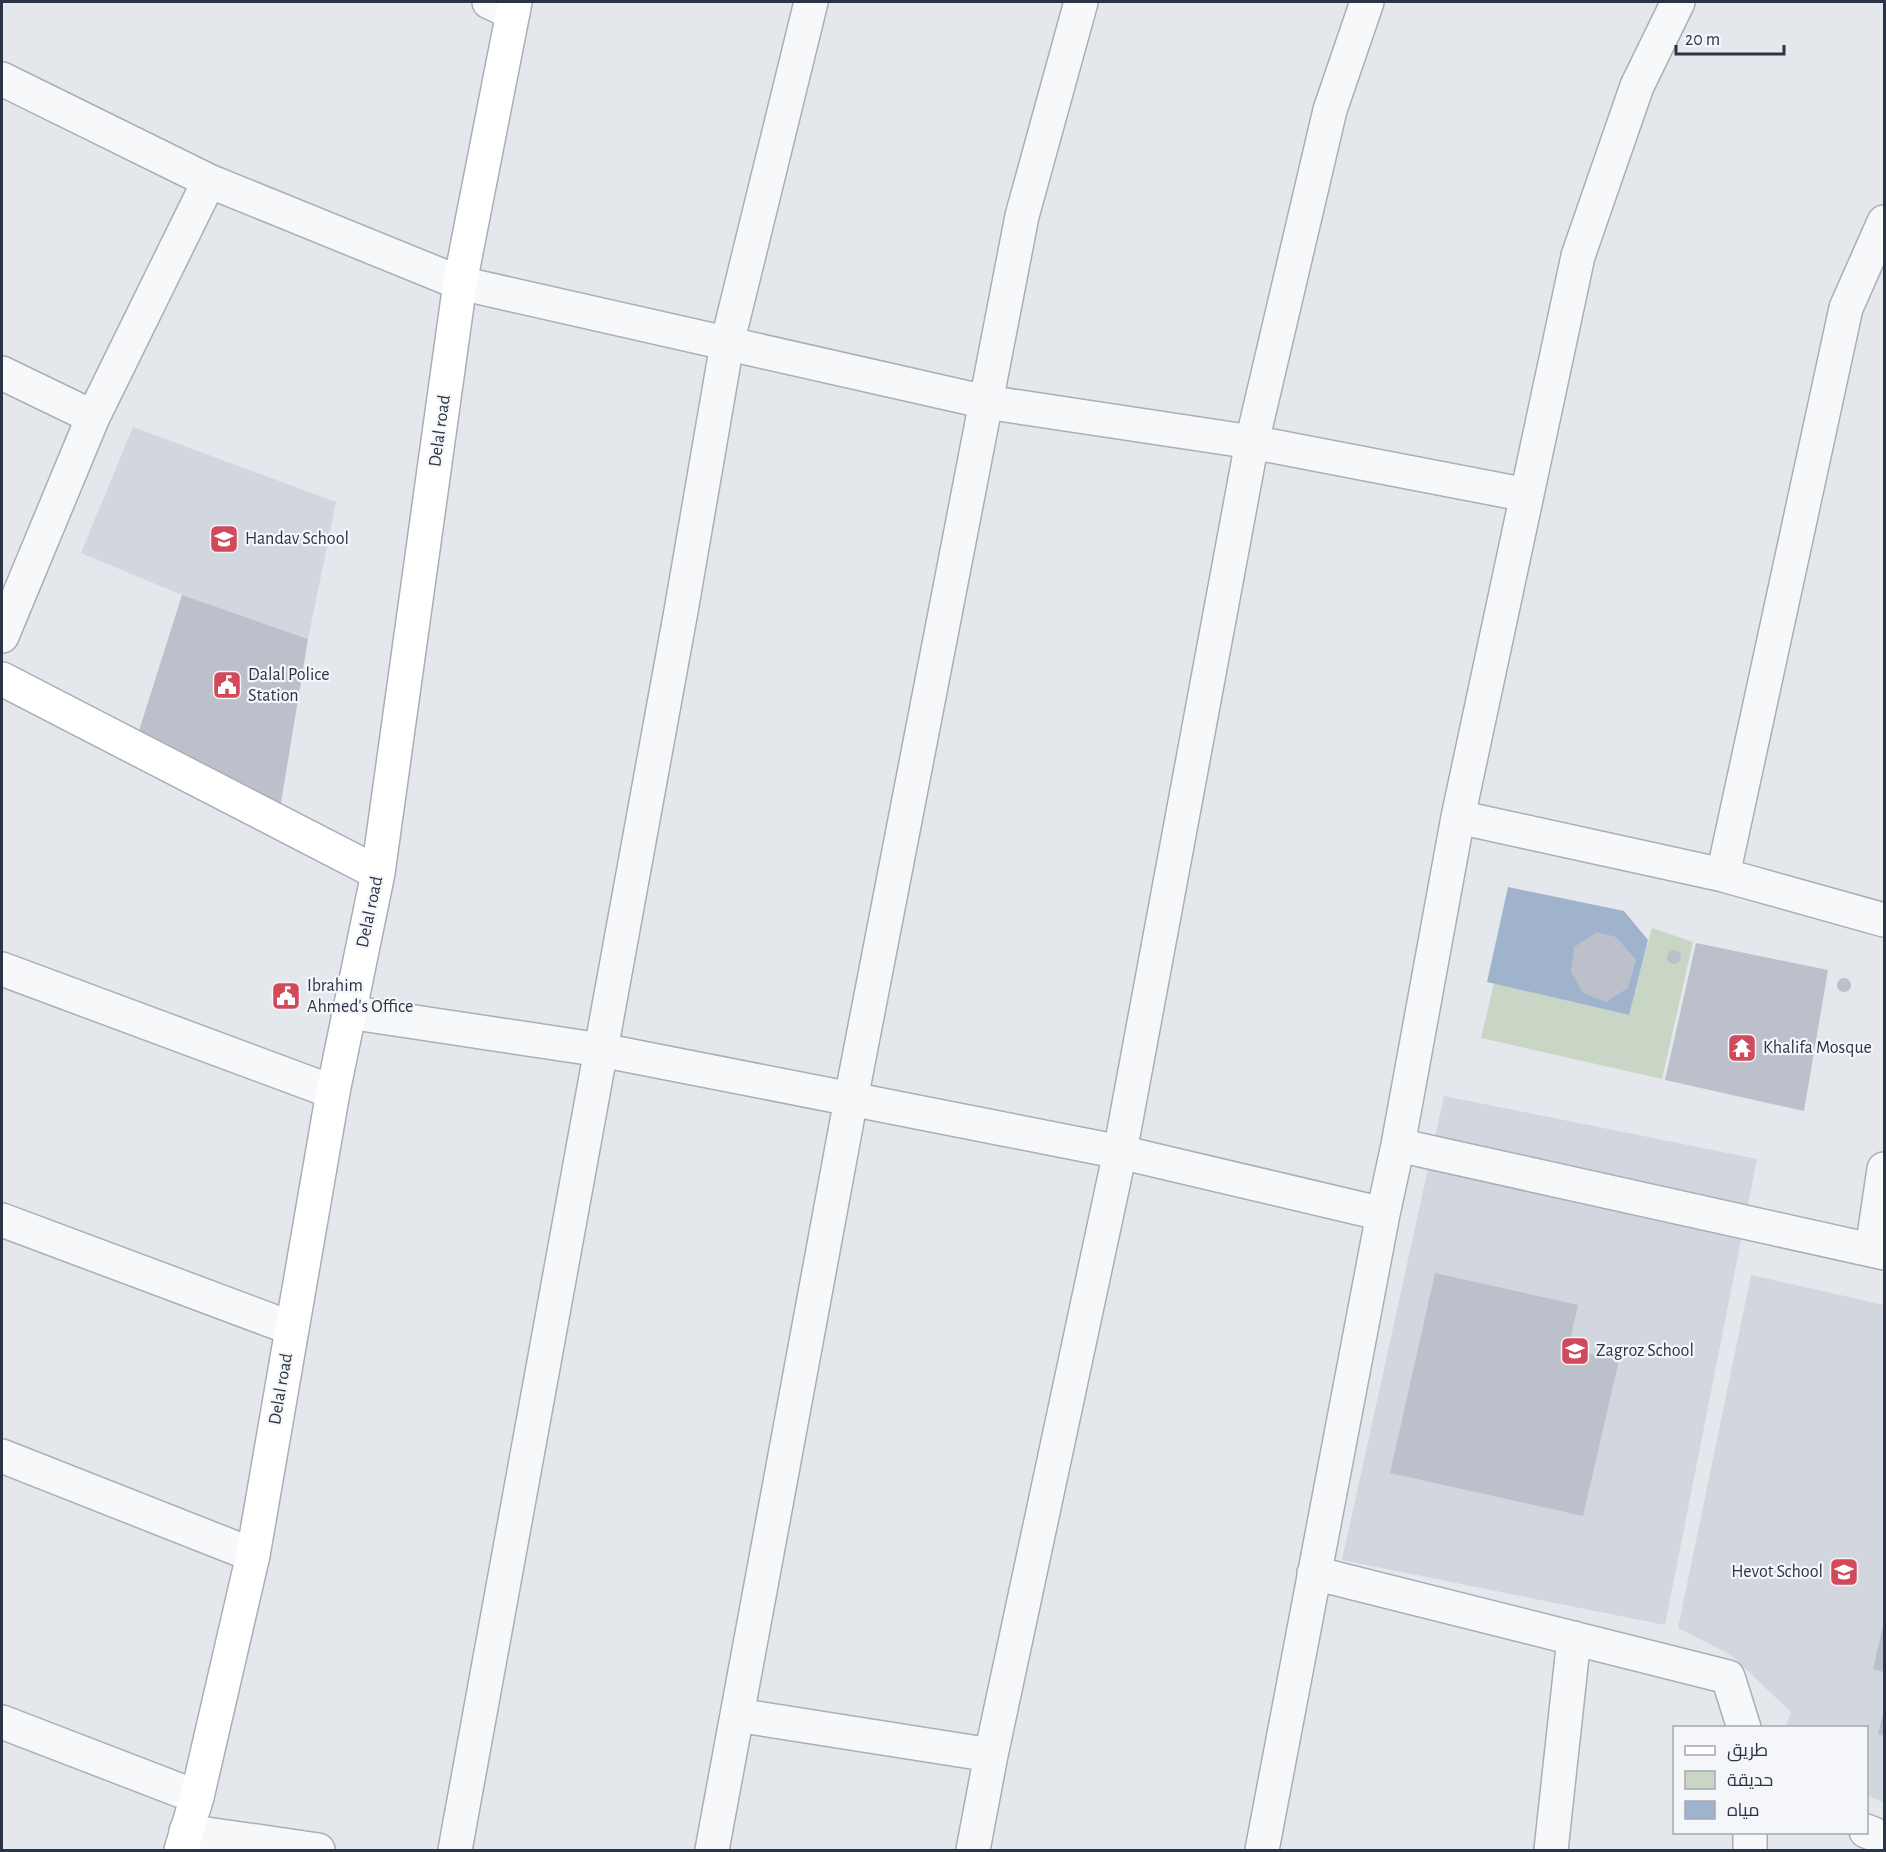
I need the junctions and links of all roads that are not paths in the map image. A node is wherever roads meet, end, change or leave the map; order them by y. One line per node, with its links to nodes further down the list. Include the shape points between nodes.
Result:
1 (811, 2): 10 (street)
2 (1081, 2): 12 (street, via 1022,216)
3 (1367, 2): 14 (street, via 1329,110)
4 (1678, 2): 15 (street, via 1637,86 1578,256)
5 (506, 5): 9 (main road, Delal road)
6 (2, 79): 7 (street)
7 (209, 182): 9 (street); 13 (street)
8 (1884, 222): 20 (street, via 1846,308)
9 (460, 283): 10 (street); 19 (main road, Delal road)
10 (727, 344): 12 (street); 24 (street)
11 (2, 373): 13 (street)
12 (986, 402): 14 (street); 26 (street)
13 (93, 417): 16 (street)
14 (1252, 442): 15 (street); 28 (street)
15 (1527, 495): 18 (street)
16 (2, 636)
17 (2, 679): 19 (main road)
18 (1458, 817): 20 (street); 27 (street)
19 (378, 873): 23 (main road, Delal road)
20 (1722, 875): 21 (street)
21 (1884, 920)
22 (2, 969): 25 (street)
23 (348, 1012): 24 (street); 25 (main road, Delal road)
24 (601, 1050): 26 (street); 48 (street)
25 (333, 1092): 33 (main road, Delal road)
26 (851, 1099): 28 (street); 38 (street)
27 (1398, 1145): 30 (street); 32 (street)
28 (1120, 1152): 30 (street); 41 (street)
29 (1884, 1169): 32 (street)
30 (1383, 1214): 36 (street)
31 (2, 1220): 33 (street)
32 (1878, 1252)
33 (291, 1328): 35 (main road, Delal road)
34 (2, 1456): 35 (street)
35 (253, 1555): 42 (main road, Delal road)
36 (1314, 1573): 37 (street); 51 (street)
37 (1574, 1638): 40 (street, via 1728,1677); 52 (street)
38 (737, 1715): 41 (street); 49 (street)
39 (2, 1722): 42 (street)
40 (1743, 1726)
41 (991, 1755): 50 (street)
42 (198, 1797): 46 (main road, Delal road)
43 (1868, 1832): 45 (street)
44 (1750, 1834): 53 (street)
45 (1884, 1838)
46 (184, 1841): 47 (street)
47 (318, 1851)
48 (455, 1851)
49 (712, 1851)
50 (974, 1851)
51 (1262, 1851)
52 (1551, 1851)
53 (1750, 1851)

